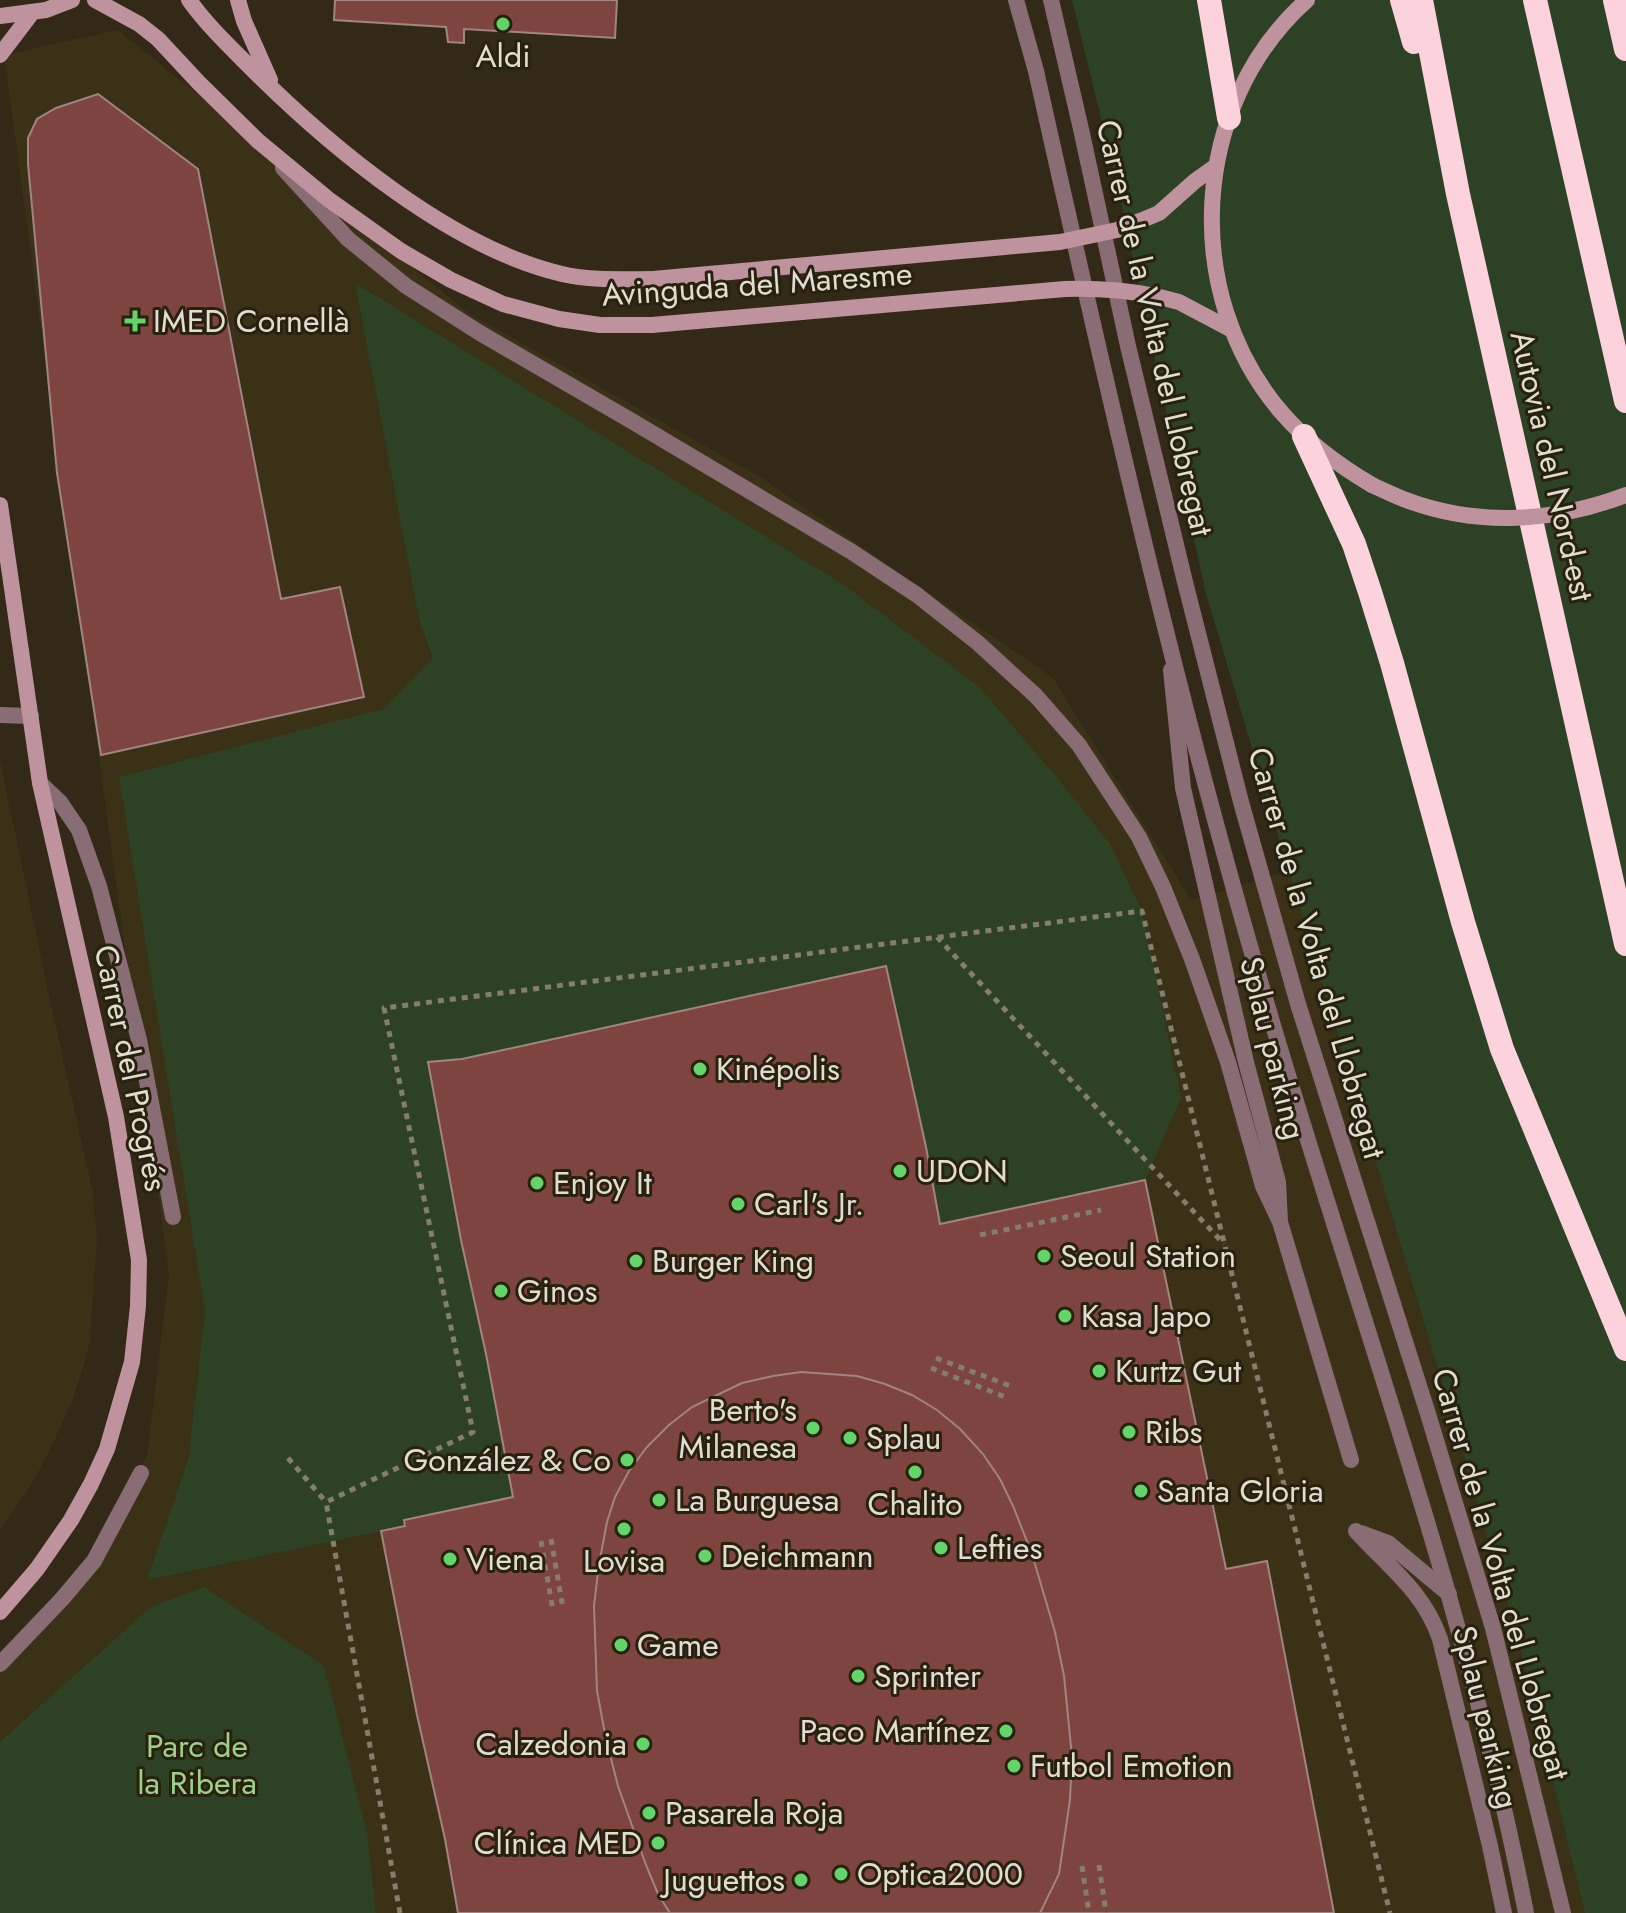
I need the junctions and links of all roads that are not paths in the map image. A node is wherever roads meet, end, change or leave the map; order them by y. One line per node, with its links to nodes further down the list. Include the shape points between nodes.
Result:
1 (72, 0): 13 (main road)
2 (95, 0): 19 (main road, Avinguda del Maresme, via 158,39)
3 (189, 0): 17 (main road, Avinguda del Maresme)
4 (238, 0): 17 (main road)
5 (1016, 0): 27 (street, Carrer de la Volta del Llobregat)
6 (1051, 0): 42 (street, Carrer de la Volta del Llobregat, via 1128,346 1241,802 1298,1004 1493,1628)
7 (1209, 0): 18 (highway)
8 (1307, 0): 18 (main road, via 1266,47)
9 (1402, 0): 21 (highway)
10 (1421, 0): 21 (highway, Autovia del Nord-est)
11 (1535, 0): 23 (highway)
12 (1615, 0): 15 (highway)
13 (32, 13): 14 (main road); 16 (main road)
14 (0, 16)
15 (1626, 49)
16 (0, 55)
17 (276, 93): 20 (main road, Avinguda del Maresme, bridge, via 353,159 475,240 563,274 600,279 653,279 1088,237 1159,213)
18 (1229, 118): 20 (main road)
19 (258, 141): 22 (main road, Avinguda del Maresme, bridge, via 401,251 503,304 559,319 652,325 1095,288 1179,302); 33 (street, via 348,239 406,286 852,552 917,595 1036,696 1079,745 1139,837 1163,887 1228,1062 1263,1186)
20 (1216, 166): 22 (main road, via 1213,255)
21 (1458, 194): 31 (highway, Autovia del Nord-est)
22 (1232, 330): 24 (main road, via 1262,387)
23 (1626, 401)
24 (1304, 436): 25 (main road, bridge, via 1372,485 1430,508 1478,517 1553,516); 34 (highway, via 1370,592 1502,1049)
25 (1626, 495)
26 (0, 505): 29 (main road, Carrer del Progrés)
27 (1168, 644): 33 (street, Splau parking, via 1183,788 1278,1182); 37 (street, Carrer de la Volta del Llobregat, via 1287,1073)
28 (0, 715): 29 (street)
29 (31, 716): 30 (main road, Carrer del Progrés)
30 (40, 783): 32 (street, via 79,830 99,886 139,1040); 38 (main road, Carrer del Progrés, via 116,1117 139,1260 138,1306 132,1362 107,1449 71,1520)
31 (1626, 944)
32 (173, 1217)
33 (1280, 1222): 35 (street, Splau parking)
34 (1626, 1349)
35 (1351, 1460)
36 (141, 1473): 39 (street, via 94,1561)
37 (1449, 1594): 40 (street, Splau parking, via 1388,1543 1356,1531 1406,1582 1434,1621); 41 (street, Carrer de la Volta del Llobregat, via 1496,1771)
38 (0, 1612)
39 (0, 1664)
40 (1504, 1913)
41 (1526, 1913)
42 (1563, 1913)

